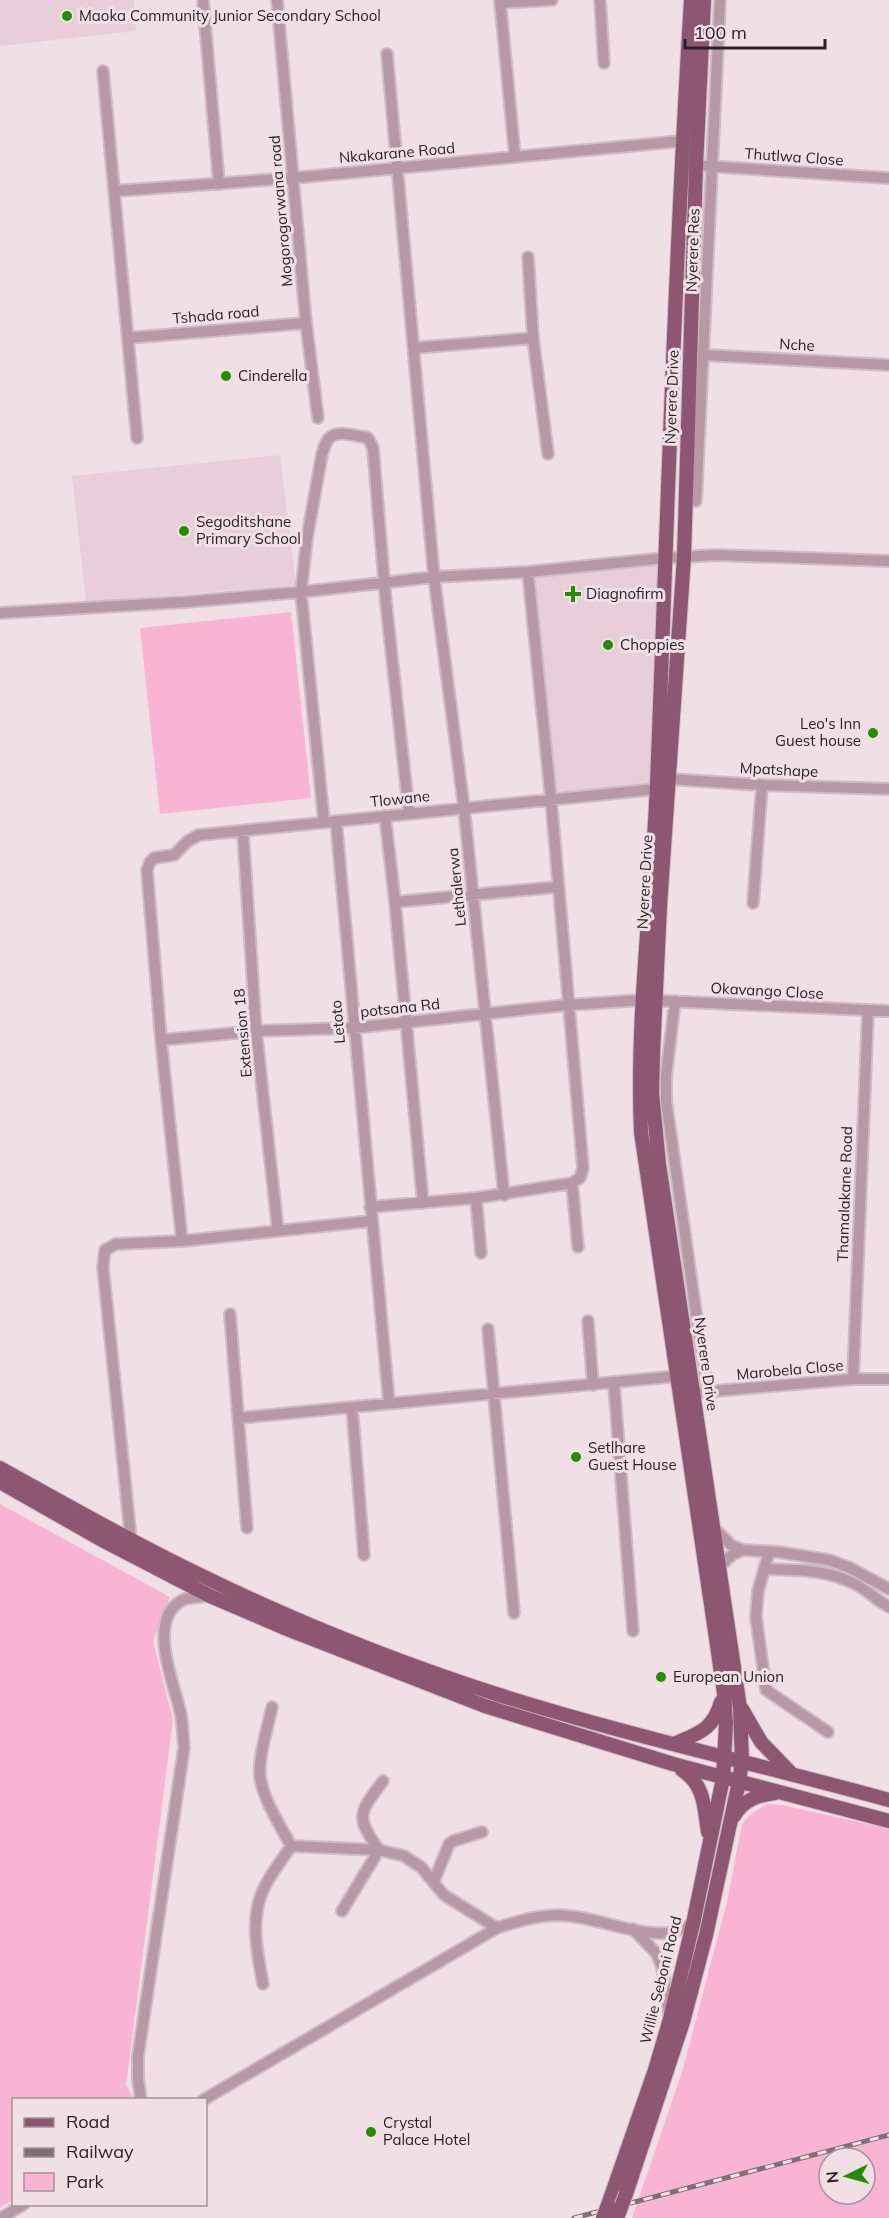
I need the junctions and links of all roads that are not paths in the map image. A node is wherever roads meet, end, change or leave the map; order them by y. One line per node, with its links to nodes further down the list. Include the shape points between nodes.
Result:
1 (203, 0): 19 (street)
2 (277, 0): 17 (street, Mogorogorwana road)
3 (552, 0): 8 (street)
4 (600, 0): 10 (street)
5 (691, 0): 12 (main road, Nyerere Drive)
6 (704, 0): 14 (main road, Nyerere Drive)
7 (720, 0): 15 (street, Nyerere Res)
8 (500, 2): 13 (street)
9 (387, 54): 16 (street, Lethalerwa)
10 (604, 63)
11 (103, 70): 20 (street)
12 (682, 141): 13 (street, Nkakarane Road); 33 (main road, Nyerere Drive)
13 (515, 157): 16 (street, Nkakarane Road)
14 (696, 166): 15 (street, Thutlwa Close); 32 (main road, Nyerere Drive)
15 (711, 166): 18 (street, Thutlwa Close); 26 (street, Nyerere Res)
16 (397, 168): 17 (street, Nkakarane Road); 25 (street, Lethalerwa)
17 (293, 178): 19 (street, Nkakarane Road); 22 (street, Mogorogorwana road)
18 (889, 178)
19 (219, 184): 20 (street, Nkakarane Road)
20 (115, 191): 23 (street)
21 (528, 257): 24 (street)
22 (306, 323): 23 (street, Tshada road); 28 (street, Mogorogorwana road)
23 (128, 338): 29 (street)
24 (533, 338): 25 (street); 30 (street)
25 (414, 348): 36 (street, Lethalerwa)
26 (704, 355): 27 (street, Nche); 31 (street, Nyerere Res)
27 (889, 366)
28 (318, 418)
29 (137, 438)
30 (548, 454)
31 (696, 501)
32 (684, 557): 33 (street); 34 (street); 40 (main road, Nyerere Drive)
33 (665, 558): 35 (street); 42 (main road, Nyerere Drive)
34 (889, 561)
35 (528, 572): 36 (street); 44 (street)
36 (434, 577): 37 (street); 45 (street, Lethalerwa)
37 (384, 583): 38 (street); 38 (street, via 371,441 337,434 327,441 321,460); 46 (street)
38 (301, 592): 39 (street); 49 (street)
39 (0, 613)
40 (668, 779): 41 (street, Mpatshape); 55 (main road, Nyerere Drive)
41 (762, 785): 43 (street, Mpatshape); 54 (street)
42 (657, 789): 44 (street, Tlowane); 55 (main road, Nyerere Drive)
43 (889, 789)
44 (551, 799): 45 (street, Tlowane); 51 (street)
45 (464, 808): 46 (street, Tlowane); 52 (street, Lethalerwa)
46 (409, 813): 47 (street, Tlowane)
47 (385, 816): 48 (street, Tlowane); 53 (street)
48 (336, 821): 49 (street, Tlowane); 62 (street, Letoto)
49 (324, 822): 50 (street, Tlowane)
50 (243, 832): 63 (street, Extension 18); 64 (street, Tlowane, via 193,837 174,855 150,862 147,870)
51 (557, 887): 52 (street); 57 (street)
52 (474, 896): 53 (street); 60 (street, Lethalerwa)
53 (395, 902): 61 (street)
54 (753, 903)
55 (649, 1000): 56 (street, Okavango Close); 57 (street, potsana Rd); 78 (main road, Nyerere Drive, via 639,1092 641,1132); 85 (main road, Nyerere Drive, via 655,1126)
56 (675, 1001): 58 (street, Okavango Close); 83 (street, via 666,1101 706,1383)
57 (567, 1005): 60 (street, potsana Rd); 65 (street, via 583,1168 580,1178)
58 (868, 1011): 59 (street, Okavango Close); 79 (street, Thamalakane Road)
59 (889, 1011)
60 (486, 1015): 61 (street, potsana Rd); 66 (street, Lethalerwa)
61 (406, 1023): 62 (street, potsana Rd); 68 (street)
62 (353, 1028): 63 (street, potsana Rd); 69 (street, Letoto)
63 (256, 1031): 64 (street, potsana Rd); 71 (street, Extension 18)
64 (161, 1041): 72 (street)
65 (572, 1183): 66 (street); 73 (street)
66 (504, 1195): 67 (street)
67 (476, 1198): 68 (street); 74 (street)
68 (423, 1203): 69 (street)
69 (370, 1207): 70 (street, Letoto)
70 (371, 1221): 71 (street); 86 (street, Letoto)
71 (278, 1232): 72 (street)
72 (182, 1241): 93 (street, via 116,1244 105,1250 103,1256)
73 (578, 1247)
74 (481, 1253)
75 (230, 1314): 88 (street)
76 (588, 1321): 82 (street)
77 (488, 1329): 84 (street)
78 (678, 1376): 81 (street); 104 (main road, Nyerere Drive)
79 (853, 1379): 80 (street, Marobela Close); 83 (street, Marobela Close)
80 (889, 1379)
81 (614, 1384): 82 (street); 103 (street)
82 (593, 1385): 84 (street)
83 (714, 1392): 85 (street, Marobela Close)
84 (493, 1394): 86 (street); 102 (street)
85 (693, 1394): 91 (main road, Nyerere Drive)
86 (389, 1403): 87 (street)
87 (352, 1407): 88 (street); 96 (street)
88 (239, 1418): 92 (street)
89 (0, 1468): 93 (main road)
90 (0, 1482): 100 (main road)
91 (714, 1527): 94 (street, via 731,1545); 97 (main road, Nyerere Drive)
92 (247, 1528)
93 (131, 1540): 108 (main road, via 280,1612 380,1652 496,1694)
94 (743, 1551): 95 (street); 97 (street)
95 (769, 1552): 98 (street); 99 (street, via 829,1560)
96 (364, 1555)
97 (719, 1567): 106 (main road, Nyerere Drive)
98 (764, 1569): 101 (street, via 816,1571 854,1583); 107 (street, via 756,1617 766,1690)
99 (889, 1589)
100 (210, 1596): 111 (main road, via 484,1706); 131 (street, via 183,1599 168,1617 164,1632 184,1748 138,2056)
101 (889, 1607)
102 (514, 1613)
103 (633, 1631)
104 (724, 1693): 108 (main road, via 712,1724); 109 (main road, Nyerere Drive)
105 (272, 1707): 122 (street, via 260,1777)
106 (740, 1708): 110 (main road, Nyerere Drive); 112 (main road, via 761,1742)
107 (828, 1732)
108 (674, 1744): 109 (main road)
109 (725, 1758): 110 (main road); 113 (main road, Willie Seboni Road)
110 (742, 1761): 112 (main road); 115 (main road, Willie Seboni Road)
111 (672, 1764): 113 (main road); 120 (main road, via 696,1780 704,1802)
112 (790, 1773): 117 (main road)
113 (723, 1778): 115 (main road); 120 (main road, Willie Seboni Road)
114 (383, 1781): 123 (street, via 365,1805 363,1819 365,1830)
115 (739, 1782): 116 (main road); 121 (main road, Willie Seboni Road)
116 (780, 1793): 118 (main road); 121 (main road, via 761,1796 740,1806)
117 (889, 1800)
118 (889, 1821)
119 (482, 1832): 124 (street, via 449,1845)
120 (709, 1840): 126 (main road, Willie Seboni Road)
121 (725, 1842): 136 (main road, Willie Seboni Road, bridge, via 683,2022)
122 (291, 1846): 123 (street); 129 (street, via 264,1887 256,1910 255,1943)
123 (379, 1850): 124 (street, via 413,1861); 125 (street)
124 (434, 1881): 127 (street, via 444,1895)
125 (342, 1911)
126 (693, 1924): 128 (street, via 666,1933); 130 (main road, Willie Seboni Road)
127 (497, 1928): 128 (street, via 520,1920 559,1916); 132 (street)
128 (633, 1929): 130 (street, via 656,1953 662,1966)
129 (263, 1984)
130 (670, 2019): 134 (main road, Willie Seboni Road)
131 (141, 2098)
132 (205, 2098)
133 (22, 2206): 135 (street)
134 (605, 2212)
135 (1, 2218)
136 (617, 2218)

